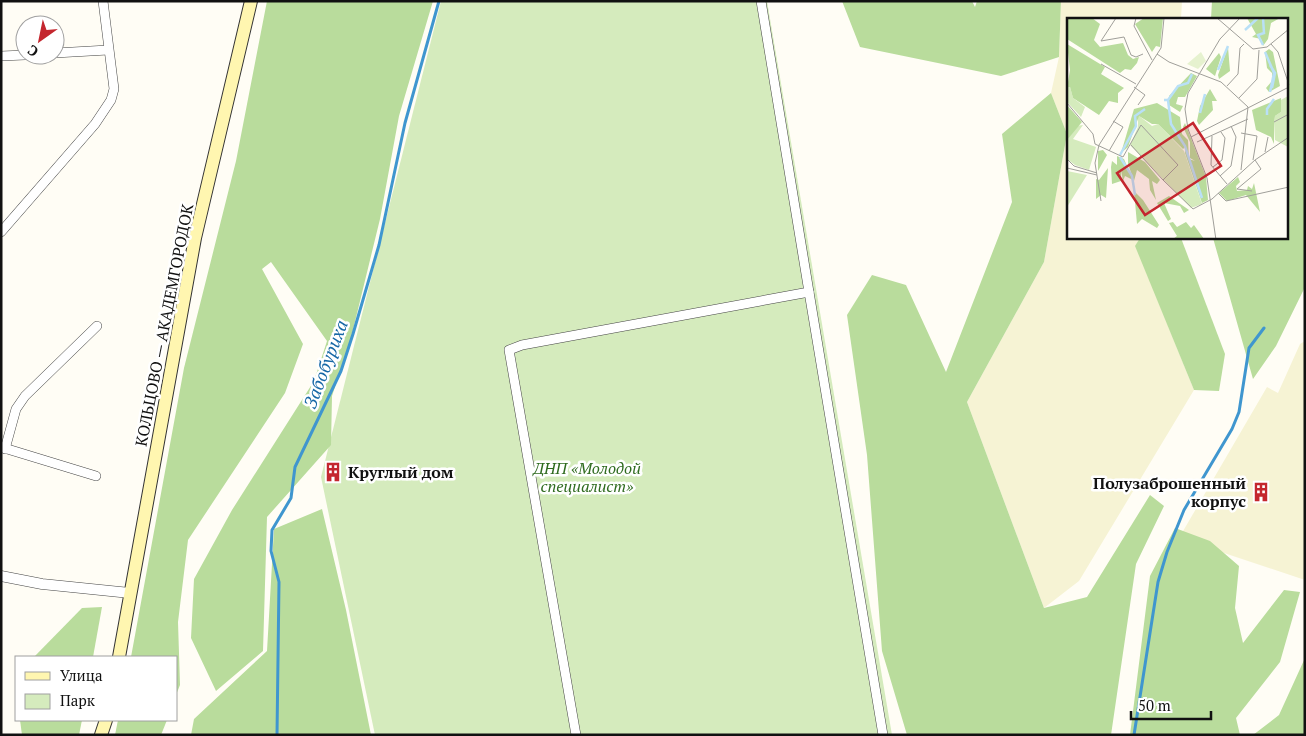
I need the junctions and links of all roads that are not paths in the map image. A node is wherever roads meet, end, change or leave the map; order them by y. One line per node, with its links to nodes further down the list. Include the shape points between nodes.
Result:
1 (103, 1): 4 (street)
2 (251, 1): 14 (main road, КОЛЬЦОВО — АКАДЕМГОРОДОК, via 195,238)
3 (761, 1): 9 (street)
4 (108, 50): 5 (street); 8 (street, via 114,89 106,108)
5 (65, 52)
6 (15, 55): 7 (street)
7 (1, 56)
8 (1, 232)
9 (809, 292): 18 (street, via 522,344 509,350); 19 (street)
10 (97, 326): 11 (street, via 25,396 16,409)
11 (3, 448): 12 (street)
12 (96, 476)
13 (1, 576): 14 (street, via 42,584)
14 (130, 593): 15 (main road, КОЛЬЦОВО — АКАДЕМГОРОДОК)
15 (119, 656)
16 (106, 721): 17 (main road)
17 (101, 735)
18 (576, 735)
19 (883, 735)

